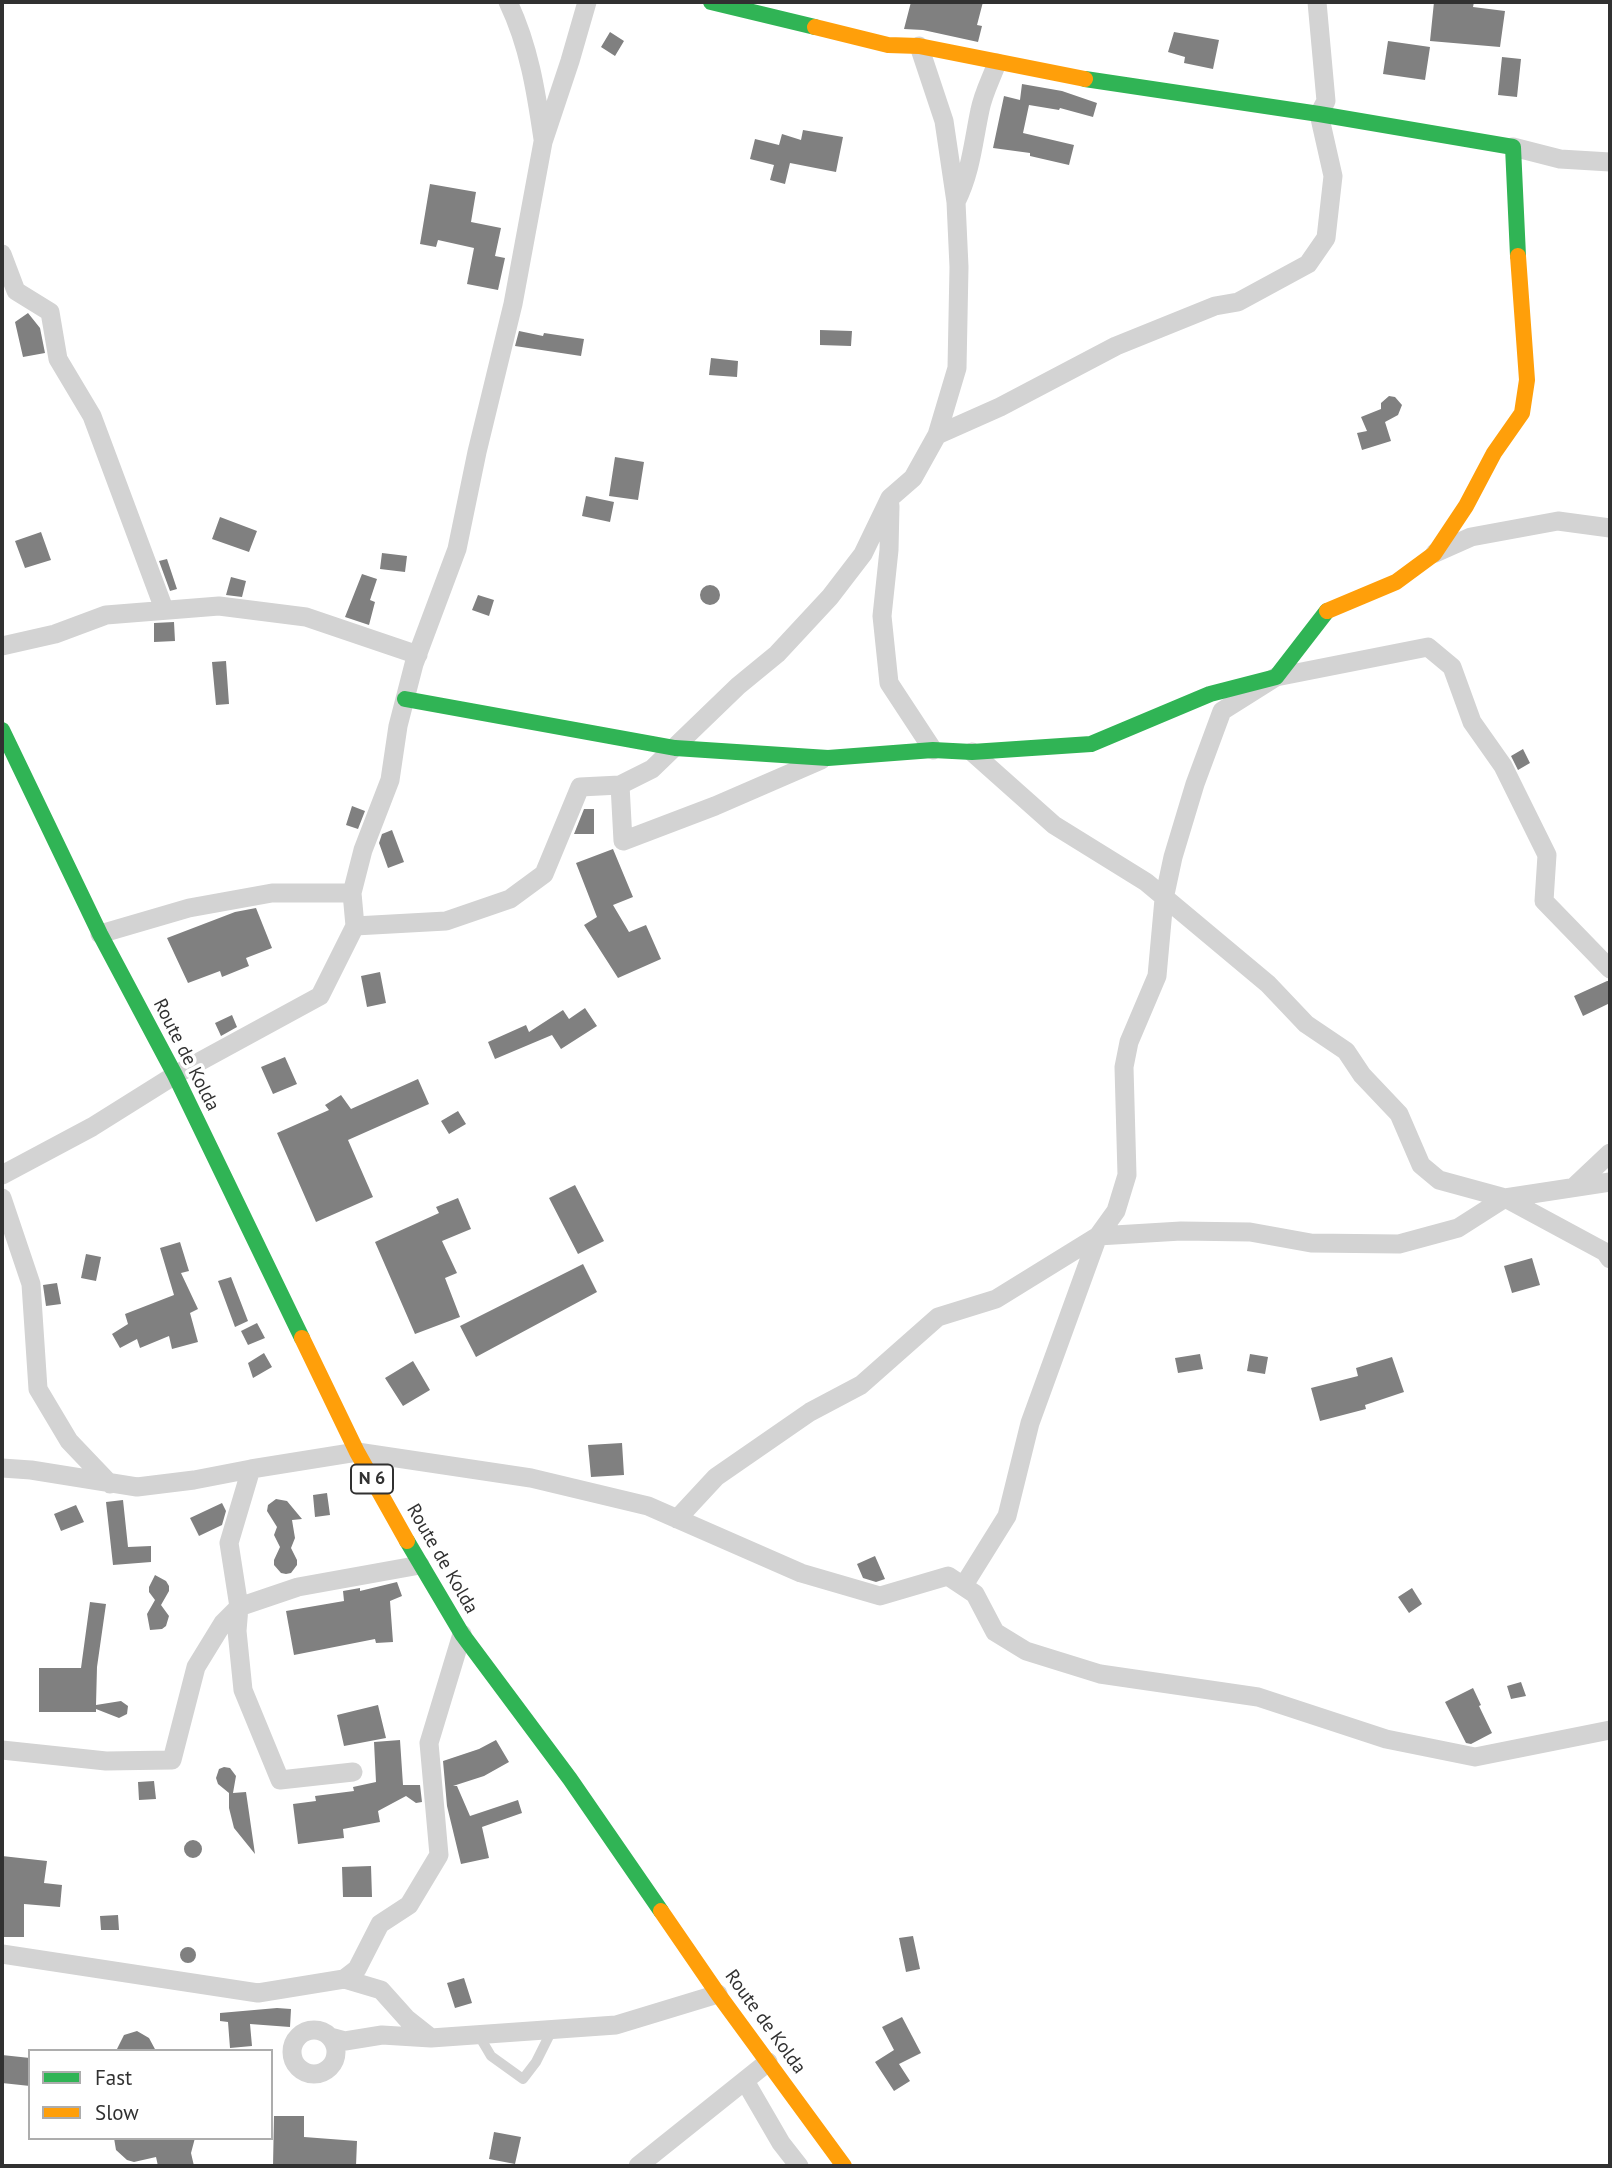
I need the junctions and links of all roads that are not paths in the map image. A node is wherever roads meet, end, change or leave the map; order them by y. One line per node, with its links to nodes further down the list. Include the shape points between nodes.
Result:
1 (508, 2): 8 (street, via 533,74)
2 (587, 2): 8 (street)
3 (711, 2): 5 (street, via 888,45)
4 (1317, 2): 7 (street, via 1326,101)
5 (919, 46): 6 (street); 11 (street, via 944,121)
6 (997, 63): 7 (street); 11 (street, via 980,108 966,182)
7 (1319, 114): 9 (street); 13 (street, via 1333,176 1326,238 1308,264 1238,302 1215,306 1116,346)
8 (543, 142): 19 (street, via 513,304 457,549)
9 (1513, 147): 10 (street, via 1560,159); 16 (street, via 1527,380 1522,413)
10 (1610, 162)
11 (956, 202): 13 (street, via 957,368)
12 (2, 254): 17 (street, via 16,291 50,312 58,359 92,416)
13 (937, 435): 14 (street, via 913,478)
14 (890, 498): 23 (street, via 863,554 830,597 777,654); 24 (street, via 882,616 889,683)
15 (1610, 528): 16 (street, via 1558,521 1471,537)
16 (1434, 554): 20 (street, via 1396,582 1328,610)
17 (164, 609): 18 (street, via 106,615 55,634); 19 (street, via 219,606 306,617)
18 (2, 646)
19 (418, 655): 21 (street)
20 (1276, 677): 25 (street, via 1210,694 1091,744); 29 (street, via 1222,711 1195,784); 32 (street, via 1428,647 1452,667 1472,722 1503,765 1547,855 1544,901)
21 (405, 699): 23 (street); 28 (street, via 390,780)
22 (2, 730): 31 (street, Route de Kolda / N 6)
23 (675, 748): 26 (street); 27 (street, via 652,769)
24 (933, 750): 25 (street); 26 (street)
25 (972, 752): 29 (street, via 1054,825 1146,882)
26 (828, 758): 27 (street, via 623,841)
27 (620, 785): 30 (street, via 580,787 544,874 510,899 446,921)
28 (352, 893): 30 (street); 31 (street, via 272,893 189,908)
29 (1164, 899): 39 (street, via 1268,984 1306,1024 1346,1051 1399,1114 1421,1165 1439,1180); 40 (street, via 1157,976 1129,1042 1124,1067 1127,1175 1116,1211)
30 (355, 926): 33 (street, via 320,996)
31 (100, 934): 33 (street, Route de Kolda / N 6)
32 (1610, 969)
33 (174, 1074): 35 (street, via 92,1127); 42 (street, Route de Kolda / N 6)
34 (1610, 1153): 37 (street)
35 (2, 1175)
36 (1610, 1182): 37 (street)
37 (1575, 1186): 39 (street)
38 (2, 1198): 45 (street, via 31,1284 38,1390 69,1441)
39 (1505, 1198): 40 (street, via 1458,1228 1399,1244 1311,1243 1250,1232); 41 (street, via 1605,1252)
40 (1098, 1236): 46 (street, via 996,1299 938,1317 861,1385 810,1412 716,1477); 48 (street, via 1030,1423 1007,1516)
41 (1610, 1259)
42 (357, 1452): 44 (street); 46 (street, via 531,1478 648,1506); 47 (street, Route de Kolda / N 6)
43 (2, 1468): 45 (street)
44 (251, 1469): 45 (street, via 137,1487); 49 (street, via 229,1543)
45 (110, 1484)
46 (677, 1519): 48 (street, via 801,1573 880,1596 948,1576)
47 (420, 1565): 49 (street, via 298,1587); 50 (street, Route de Kolda / N 6)
48 (964, 1584): 51 (street, via 975,1594 995,1632 1026,1651 1100,1674 1258,1697 1387,1739 1475,1757)
49 (239, 1607): 52 (street, via 223,1623 196,1667 172,1760 106,1761); 53 (street, via 243,1690 280,1780)
50 (462, 1634): 55 (street, via 429,1743 439,1855 409,1905 380,1924 357,1969); 56 (street, Route de Kolda / N 6, via 570,1779)
51 (1610, 1730)
52 (2, 1750)
53 (353, 1772)
54 (2, 1954): 55 (street, via 258,1993)
55 (344, 1979): 60 (street, via 381,1990 407,2020)
56 (718, 1994): 57 (street, via 616,2025); 61 (street, Route de Kolda / N 6)
57 (552, 2030): 58 (street); 58 (lane, via 523,2079 491,2056)
58 (477, 2034): 60 (street)
59 (330, 2037): 60 (street, via 345,2041 382,2035)
60 (431, 2038)
61 (768, 2062): 62 (street); 65 (street, Route de Kolda / N 6)
62 (745, 2081): 63 (street); 64 (street)
63 (638, 2166)
64 (799, 2166)
65 (844, 2166)

